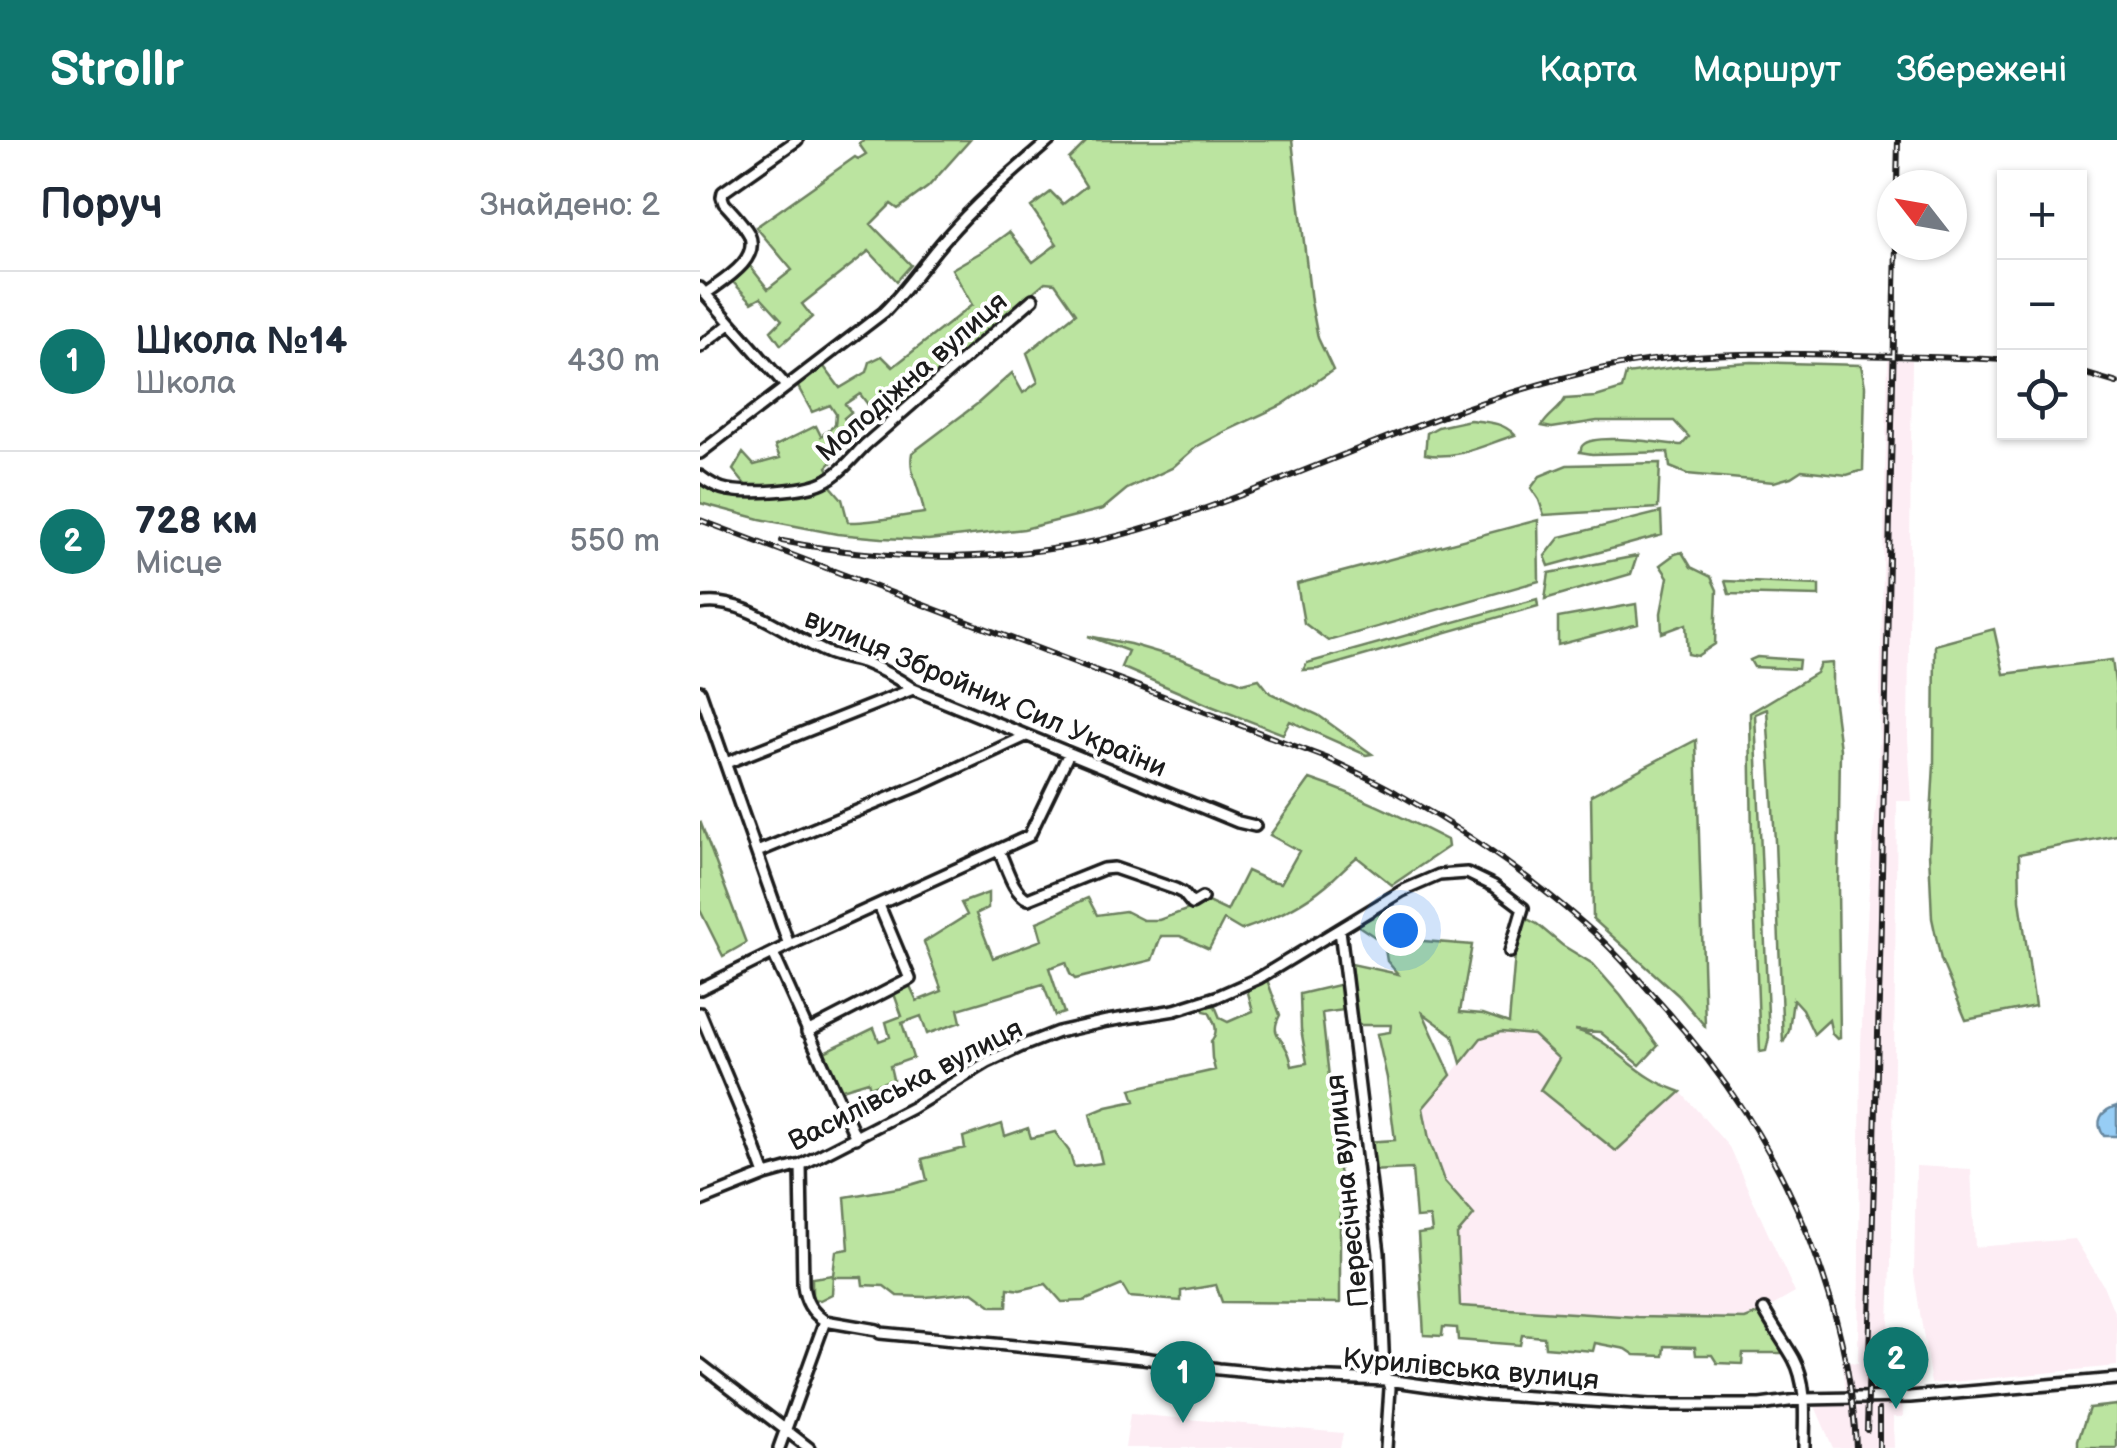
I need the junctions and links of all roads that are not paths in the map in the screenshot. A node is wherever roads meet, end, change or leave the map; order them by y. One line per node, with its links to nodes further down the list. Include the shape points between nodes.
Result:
1 (797, 140): 3 (street, via 723,192 752,240 748,258)
2 (1050, 140): 7 (street, via 973,209 884,312)
3 (702, 291): 5 (street)
4 (1033, 299): 9 (street, Молодіжна вулиця, via 822,482 733,491)
5 (730, 324): 6 (street); 7 (street)
6 (700, 347)
7 (786, 386): 8 (street)
8 (700, 453)
9 (700, 476)
10 (700, 604): 11 (street, вулиця Збройних Сил України, via 714,601 749,612)
11 (913, 689): 13 (street, вулиця Збройних Сил України); 15 (street)
12 (700, 691): 15 (street)
13 (1026, 736): 14 (street, вулиця Збройних Сил України); 18 (street)
14 (1068, 753): 16 (street, вулиця Збройних Сил України); 17 (street, via 1029,836)
15 (726, 763): 18 (street)
16 (1255, 826)
17 (1000, 851): 19 (street, via 1016,889 1028,899 1114,868 1175,889 1192,904); 20 (street)
18 (757, 852): 22 (street)
19 (1202, 898)
20 (879, 905): 22 (street); 27 (street, via 910,980)
21 (1340, 930): 23 (street, Василівська вулиця, via 1439,875 1467,873 1523,908); 28 (street, Василівська вулиця, via 1216,998 1022,1046); 36 (street, Пересічна вулиця)
22 (789, 945): 24 (street)
23 (1510, 952)
24 (773, 953): 25 (street); 27 (street)
25 (700, 990)
26 (700, 1013): 30 (street)
27 (807, 1032): 28 (street)
28 (856, 1138): 29 (street, Василівська вулиця)
29 (801, 1165): 30 (street, Василівська вулиця); 33 (street, via 803,1285 810,1308)
30 (765, 1175): 31 (street, Василівська вулиця)
31 (700, 1200)
32 (1764, 1310): 37 (street, via 1795,1361)
33 (824, 1321): 36 (street, Курилівська вулиця, via 880,1333 1219,1369); 38 (street)
34 (700, 1364): 38 (street)
35 (2117, 1379): 37 (street, Курилівська вулиця)
36 (1388, 1380): 37 (street, Курилівська вулиця, via 1649,1406); 41 (street, Пересічна вулиця)
37 (1804, 1399): 42 (street)
38 (787, 1431): 39 (street); 40 (street)
39 (779, 1448)
40 (809, 1448)
41 (1386, 1448)
42 (1804, 1448)

